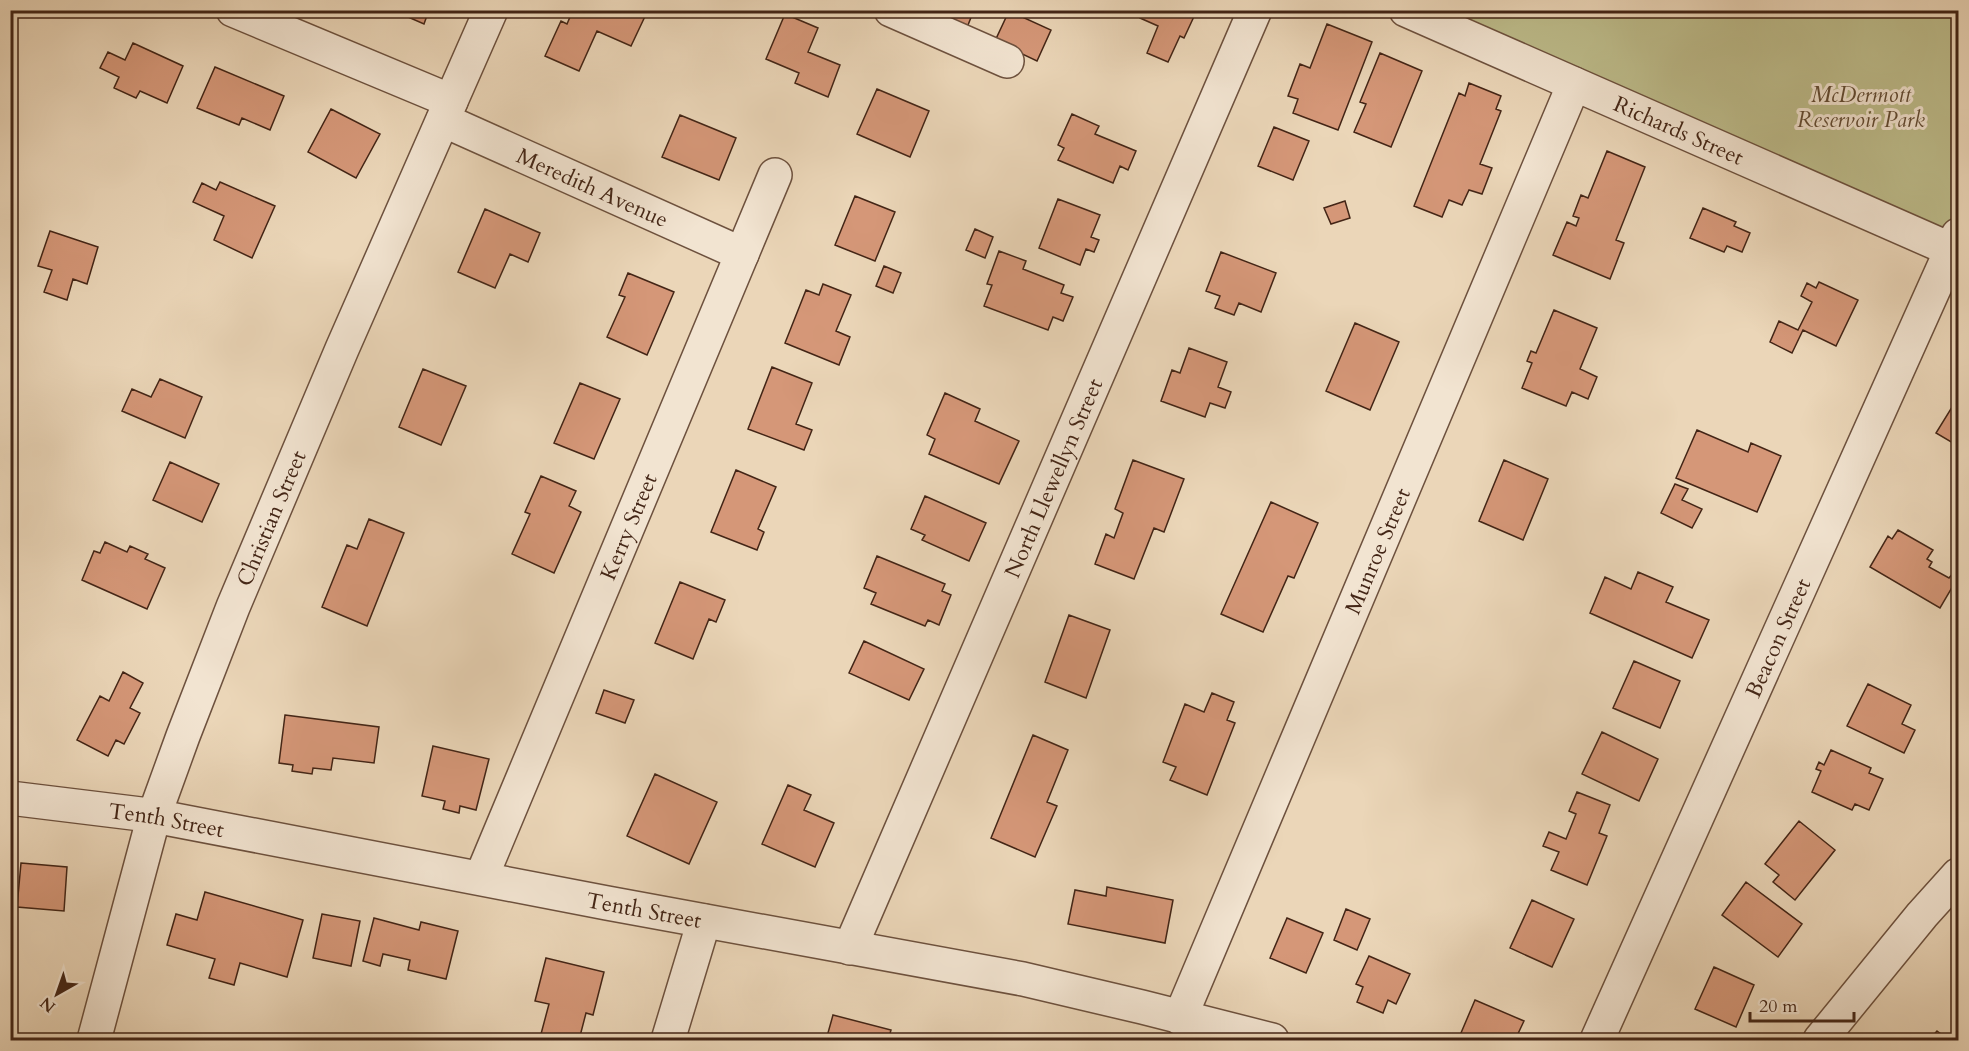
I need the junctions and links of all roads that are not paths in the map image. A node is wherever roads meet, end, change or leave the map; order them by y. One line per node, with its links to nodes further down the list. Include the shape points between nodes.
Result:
1 (232, 10): 8 (street, Meredith Avenue)
2 (491, 10): 8 (street, Christian Street)
3 (891, 10): 6 (street)
4 (1255, 10): 17 (street, North Llewellyn Street)
5 (1406, 10): 7 (street, Richards Street)
6 (1007, 61)
7 (1574, 84): 10 (street, Richards Street); 18 (street, Munroe Street)
8 (447, 110): 11 (street, Meredith Avenue); 13 (street, Christian Street, via 233,607)
9 (775, 175): 11 (street, Kerry Street)
10 (1955, 243): 23 (street, Beacon Street)
11 (742, 254): 15 (street, Kerry Street)
12 (10, 798): 13 (street, Tenth Street)
13 (154, 816): 15 (street, Tenth Street); 20 (street, Christian Street)
14 (1959, 875): 24 (street)
15 (481, 878): 16 (street, Tenth Street)
16 (704, 921): 17 (street, Tenth Street); 21 (street)
17 (850, 948): 18 (street, Tenth Street, via 1023,980)
18 (1180, 1017): 19 (street, Tenth Street)
19 (1217, 1034): 22 (street, Tenth Street)
20 (94, 1041)
21 (668, 1041)
22 (1272, 1041)
23 (1597, 1041)
24 (1820, 1041)

